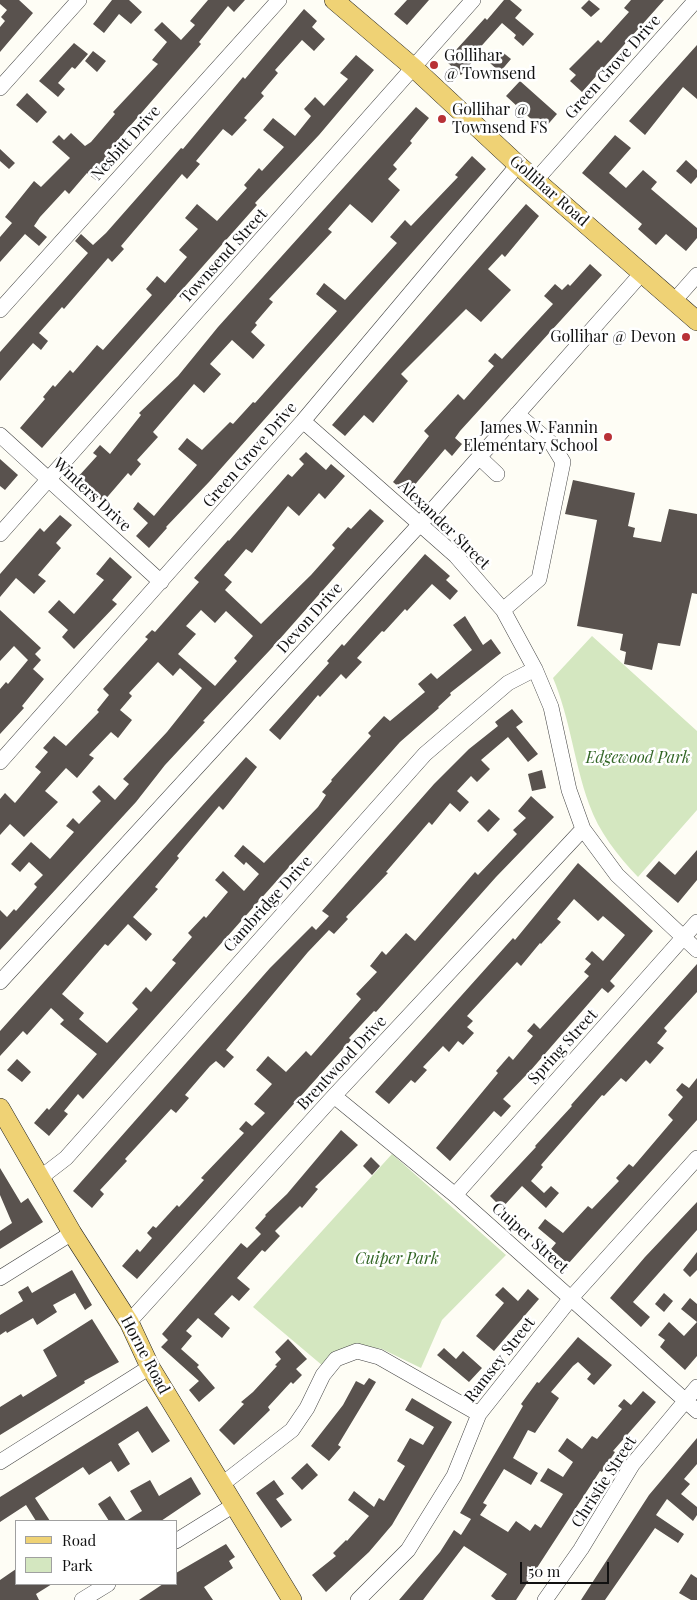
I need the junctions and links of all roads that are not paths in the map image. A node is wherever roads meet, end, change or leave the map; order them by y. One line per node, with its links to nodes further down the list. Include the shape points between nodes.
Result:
1 (79, 0): 7 (street)
2 (279, 0): 13 (street, Nesbitt Drive)
3 (334, 0): 6 (main road, Gollihar Road)
4 (473, 0): 6 (street, Townsend Street)
5 (696, 0): 9 (street, Green Grove Drive)
6 (414, 68): 8 (main road, Gollihar Road); 20 (street, Townsend Street)
7 (0, 88)
8 (518, 165): 9 (main road, Gollihar Road); 16 (street, Green Grove Drive)
9 (536, 180): 10 (main road, Gollihar Road)
10 (642, 273): 12 (main road, Gollihar Road); 15 (street, Devon Drive)
11 (697, 275): 12 (street)
12 (674, 301): 14 (main road, Gollihar Road)
13 (0, 310)
14 (697, 321)
15 (517, 414): 18 (street, Devon Drive); 24 (street, via 552,444 562,462 540,580)
16 (303, 421): 21 (street, Alexander Street); 23 (street, Green Grove Drive)
17 (0, 434): 20 (street, Winters Drive)
18 (479, 457): 19 (street); 21 (street, Devon Drive)
19 (497, 474)
20 (49, 479): 22 (street, Townsend Street); 23 (street, Winters Drive)
21 (420, 524): 24 (street, Alexander Street, via 456,556); 31 (street, Devon Drive)
22 (0, 534)
23 (161, 582): 26 (street, Green Grove Drive)
24 (503, 610): 25 (street, Alexander Street)
25 (535, 669): 27 (street, Alexander Street, via 551,707 569,790); 35 (street, Cambridge Drive, via 508,683 425,754 66,1158)
26 (0, 762)
27 (583, 829): 29 (street, Alexander Street, via 618,875); 32 (street, Brentwood Drive)
28 (697, 922): 29 (street, Spring Street)
29 (683, 938): 30 (street, Alexander Street); 36 (street, Spring Street)
30 (697, 950)
31 (0, 982)
32 (334, 1096): 36 (street, Cuiper Street); 40 (street, Brentwood Drive)
33 (0, 1108): 35 (main road, Horne Road)
34 (697, 1158): 39 (street, Ramsey Street)
35 (40, 1178): 37 (main road, Horne Road)
36 (455, 1195): 39 (street, Cuiper Street)
37 (72, 1232): 38 (street); 40 (main road, Horne Road)
38 (0, 1278)
39 (571, 1298): 43 (street, Cuiper Street); 45 (street, Ramsey Street)
40 (129, 1322): 41 (main road, Horne Road)
41 (150, 1367): 46 (street); 47 (main road, Horne Road)
42 (697, 1387): 43 (street, Christie Street)
43 (685, 1400): 44 (street, Cuiper Street); 54 (street, Christie Street, via 632,1465 582,1549)
44 (697, 1411)
45 (479, 1414): 47 (street, via 379,1357 357,1351 336,1360 323,1375 292,1430); 53 (street, Ramsey Street, via 454,1476 408,1550)
46 (0, 1462)
47 (221, 1485): 48 (main road, Horne Road)
48 (234, 1505): 49 (street); 52 (main road, Horne Road)
49 (178, 1540)
50 (106, 1585): 51 (street)
51 (82, 1600)
52 (292, 1600)
53 (358, 1600)
54 (545, 1600)

